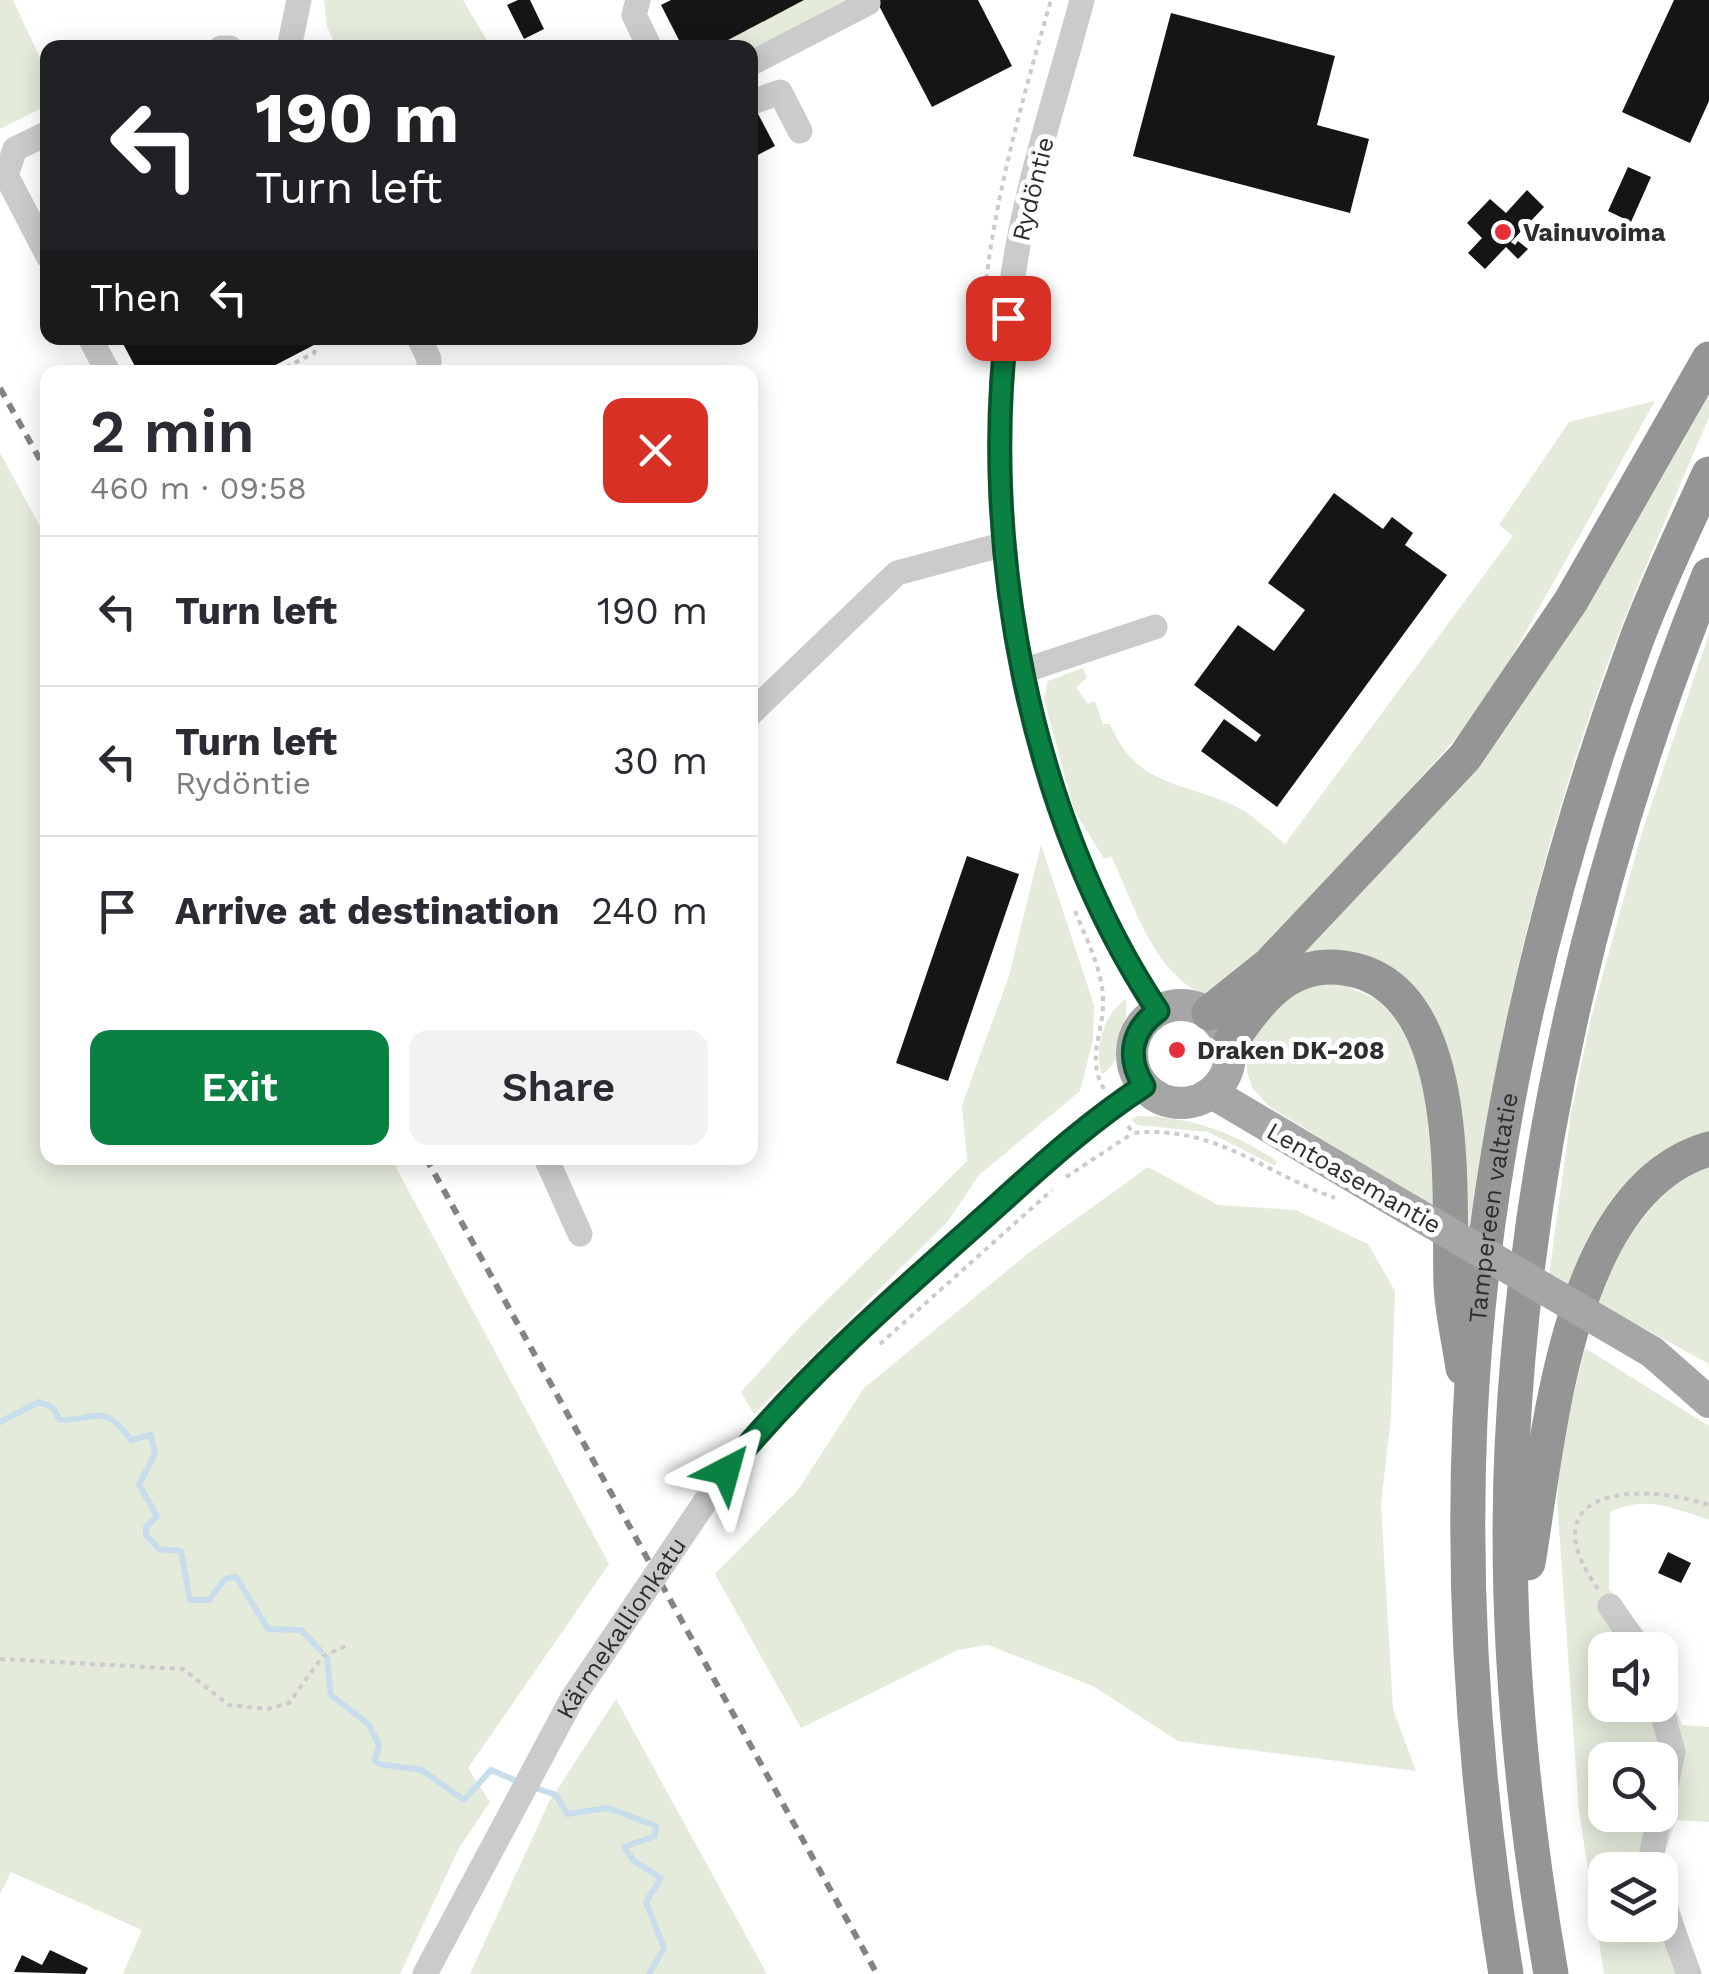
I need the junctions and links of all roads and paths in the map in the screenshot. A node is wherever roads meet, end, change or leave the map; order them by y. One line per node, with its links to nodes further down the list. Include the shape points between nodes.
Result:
1 (300, 0): 5 (street)
2 (638, 0): 6 (street, via 634,15)
3 (1082, 0): 16 (street, Rydöntie, via 1015,260 998,415)
4 (868, 4): 7 (street)
5 (291, 40)
6 (646, 40)
7 (758, 60)
8 (758, 100): 9 (street, via 780,92)
9 (800, 131)
10 (40, 138): 11 (street, via 15,150 6,175)
11 (40, 241)
12 (317, 345): 14 (path)
13 (1709, 359): 22 (highway, via 1571,601 1465,757 1269,964)
14 (291, 365)
15 (1709, 474): 34 (highway, Tampereen valtatie, via 1636,642 1544,947 1492,1202)
16 (1001, 545): 19 (street, Rydöntie); 20 (street, via 898,574)
17 (1709, 575): 39 (highway, Tampereen valtatie, via 1679,649 1588,944 1552,1104 1512,1448)
18 (1155, 627): 19 (street)
19 (1024, 670): 21 (street, Rydöntie, via 1077,856)
20 (758, 706)
21 (1158, 1011): 22 (main road, via 1188,1005); 24 (main road, via 1142,1024 1132,1048)
22 (1209, 1014): 23 (main road)
23 (1230, 1043): 25 (main road, via 1229,1066); 34 (highway, via 1282,981 1329,967 1356,970 1386,988 1420,1026 1444,1114 1451,1291)
24 (1144, 1086): 25 (main road, via 1171,1102); 44 (street, Kärmekallionkatu, bridge, via 1017,1188 830,1356 726,1471 572,1699)
25 (1212, 1093): 30 (main road, Lentoasemantie, bridge)
26 (1133, 1134): 31 (path, via 1058,1184)
27 (1709, 1149): 39 (highway, via 1668,1167 1642,1189 1598,1260 1550,1431)
28 (549, 1165): 29 (street)
29 (580, 1234)
30 (1652, 1352): 32 (main road, Lentoasemantie); 33 (main road, Lentoasemantie)
31 (867, 1356)
32 (1709, 1375)
33 (1709, 1402)
34 (1470, 1418): 45 (highway, Tampereen valtatie, via 1471,1653)
35 (1709, 1505): 36 (path, via 1630,1492 1578,1514 1575,1546)
36 (1610, 1606): 37 (street)
37 (1628, 1632)
38 (348, 1645): 40 (path, via 323,1656 289,1704 268,1709 229,1705 183,1669)
39 (1514, 1648): 46 (highway, Tampereen valtatie, via 1522,1779)
40 (0, 1659)
41 (1665, 1722): 42 (street, via 1673,1752)
42 (1651, 1852)
43 (1677, 1942): 47 (street)
44 (425, 1974)
45 (1506, 1974)
46 (1551, 1974)
47 (1689, 1974)

